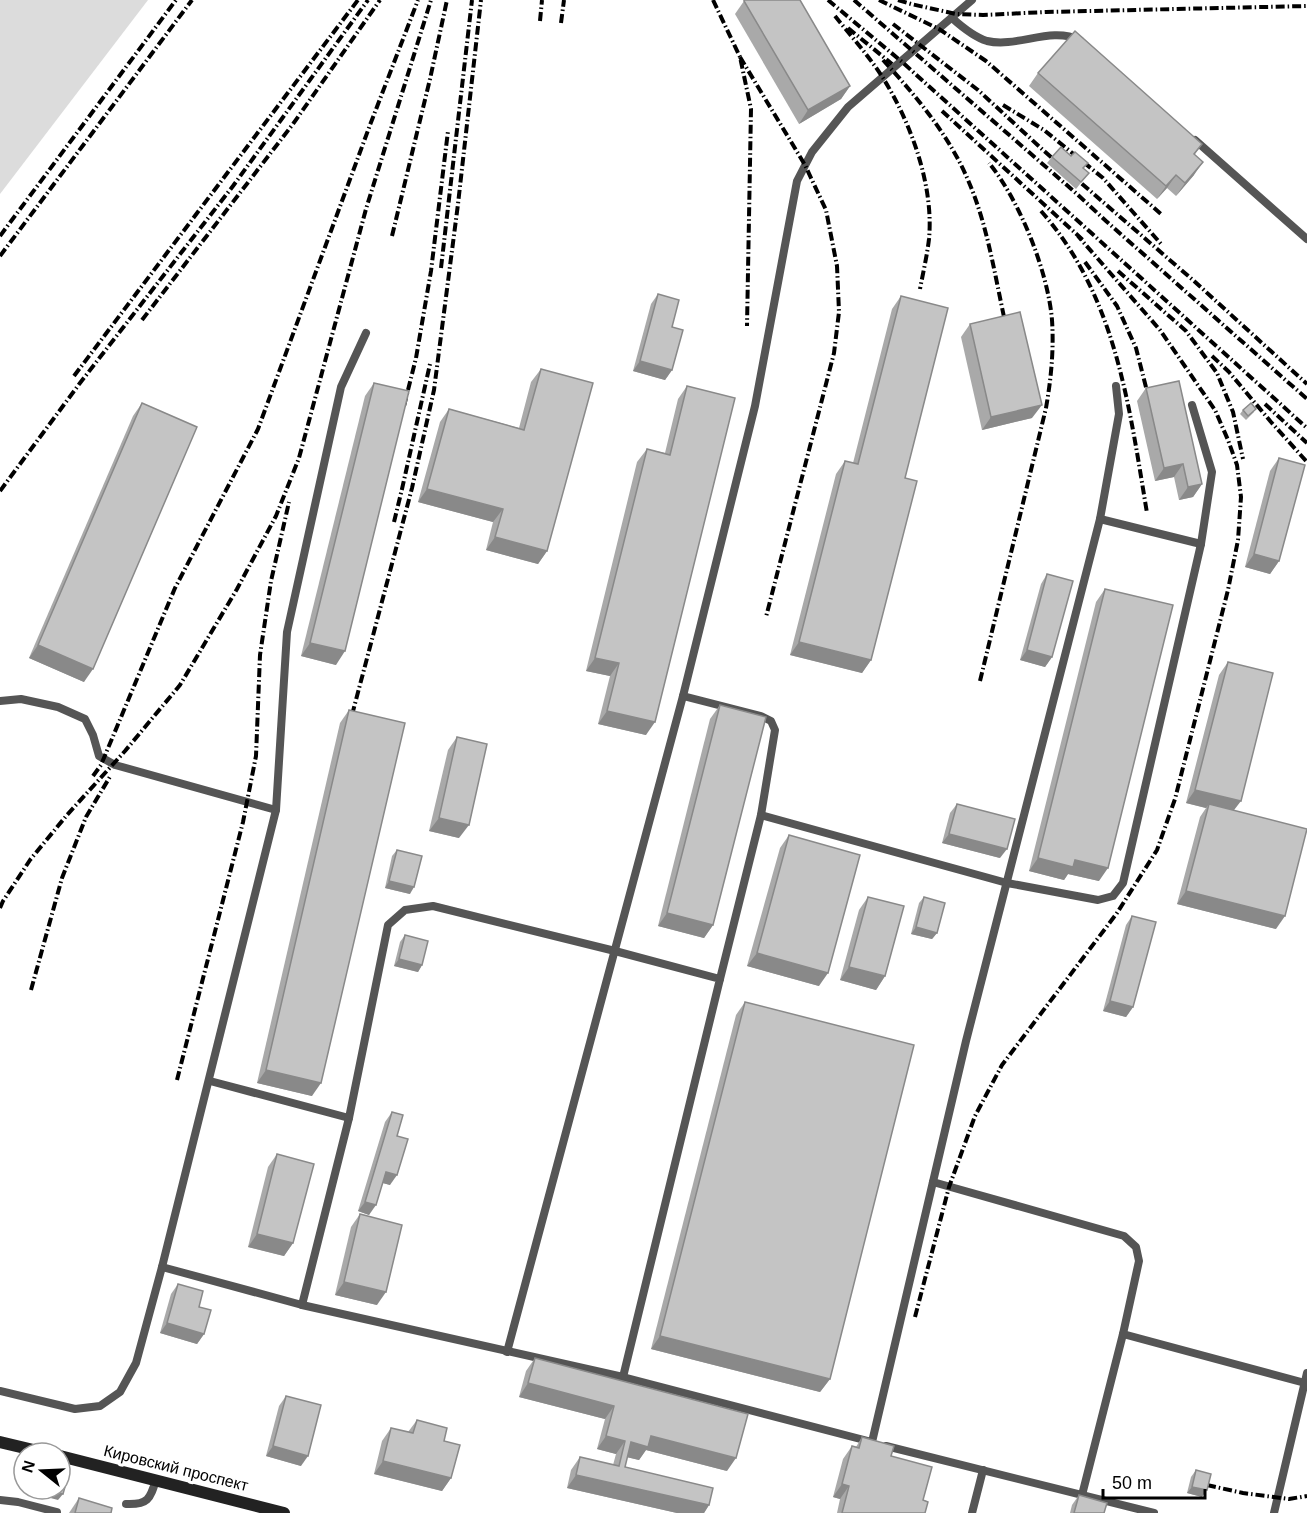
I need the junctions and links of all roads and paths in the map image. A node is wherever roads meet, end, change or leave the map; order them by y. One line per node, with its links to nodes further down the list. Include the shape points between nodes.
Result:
1 (972, 0): 2 (lane)
2 (952, 18): 3 (lane, via 987,40 1006,42 1052,35 1070,36); 11 (lane, via 848,107 812,152 797,181 755,406)
3 (1087, 44)
4 (1193, 138): 5 (lane)
5 (1307, 239)
6 (366, 333): 13 (lane, via 341,387 287,632)
7 (1116, 386): 9 (lane, via 1119,414)
8 (1192, 405): 10 (lane, via 1212,472)
9 (1100, 519): 10 (lane); 15 (lane)
10 (1201, 544): 15 (lane, via 1123,883 1113,896 1098,900)
11 (683, 696): 14 (lane, via 771,721 775,730); 16 (lane)
12 (0, 701): 13 (lane, via 21,699 58,706 85,719 99,756 115,765)
13 (276, 810): 18 (lane)
14 (761, 815): 15 (lane); 17 (lane)
15 (1007, 883): 20 (lane)
16 (615, 951): 17 (lane); 19 (lane, via 433,906 405,910 388,925); 24 (lane)
17 (720, 979): 26 (lane)
18 (210, 1081): 19 (lane); 21 (lane)
19 (349, 1118): 22 (lane)
20 (933, 1182): 23 (lane, via 1124,1236 1136,1247 1139,1262); 29 (lane)
21 (162, 1267): 22 (lane); 28 (lane, via 136,1363 120,1392 100,1406 75,1409)
22 (302, 1305): 24 (lane)
23 (1123, 1334): 27 (lane); 33 (lane)
24 (507, 1352): 26 (lane)
25 (1307, 1373): 27 (lane)
26 (623, 1377): 29 (lane)
27 (1305, 1383): 41 (lane)
28 (0, 1391)
29 (872, 1442): 31 (lane)
30 (72, 1459): 32 (main road, Кировский проспект)
31 (983, 1470): 33 (lane); 39 (lane)
32 (156, 1480): 35 (lane, via 151,1496 144,1502); 38 (main road, Кировский проспект)
33 (1082, 1495): 36 (lane)
34 (0, 1500): 37 (lane)
35 (126, 1504)
36 (1128, 1510): 40 (lane)
37 (57, 1513)
38 (284, 1513)
39 (972, 1513)
40 (1154, 1513)
41 (1274, 1513)

